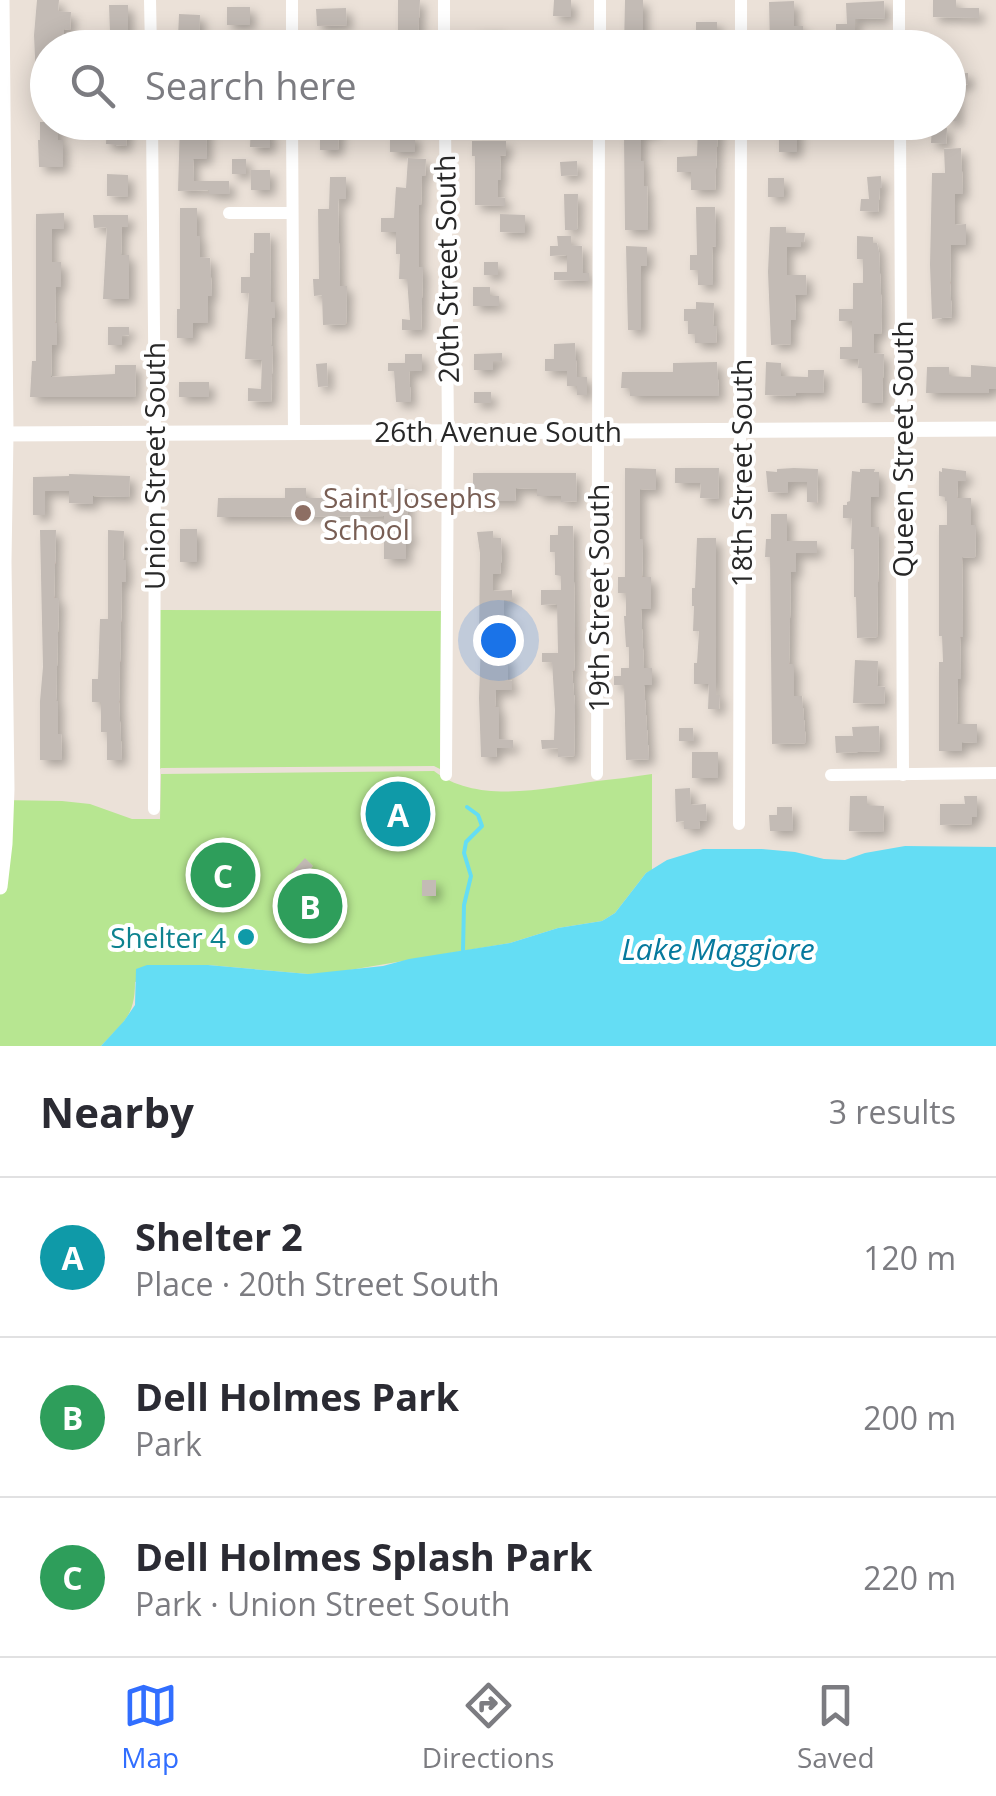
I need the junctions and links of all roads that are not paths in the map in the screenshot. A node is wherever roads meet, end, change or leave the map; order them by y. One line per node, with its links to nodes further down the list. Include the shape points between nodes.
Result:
1 (2, 0): 14 (street)
2 (150, 0): 8 (street)
3 (292, 0): 9 (street)
4 (444, 0): 10 (street)
5 (600, 0): 11 (street)
6 (741, 0): 12 (street)
7 (899, 0): 13 (street)
8 (151, 30)
9 (292, 30)
10 (444, 30)
11 (600, 30)
12 (741, 30)
13 (900, 30)
14 (1, 102): 23 (street)
15 (152, 140): 30 (street, Union Street South)
16 (292, 140): 22 (street)
17 (444, 140): 27 (street, 20th Street South)
18 (599, 140): 28 (street, 19th Street South)
19 (741, 140): 24 (street, 18th Street South)
20 (900, 140): 25 (street, Queen Street South)
21 (229, 213): 22 (street)
22 (292, 213): 29 (street)
23 (2, 271): 31 (street)
24 (741, 430): 25 (street, 26th Avenue South); 28 (street, 26th Avenue South); 40 (street, 18th Street South)
25 (902, 430): 26 (street, 26th Avenue South); 37 (street, Queen Street South)
26 (996, 430)
27 (448, 431): 28 (street, 26th Avenue South); 29 (street, 26th Avenue South); 35 (street, 20th Street South)
28 (599, 431): 34 (street, 19th Street South)
29 (294, 432): 30 (street, 26th Avenue South)
30 (154, 433): 31 (street, 26th Avenue South); 39 (street, Union Street South)
31 (3, 434): 32 (street)
32 (2, 562): 38 (street)
33 (996, 773): 37 (street)
34 (597, 774)
35 (446, 775)
36 (831, 775): 37 (street)
37 (903, 776)
38 (4, 789): 41 (street)
39 (154, 810)
40 (740, 824)
41 (0, 886)

